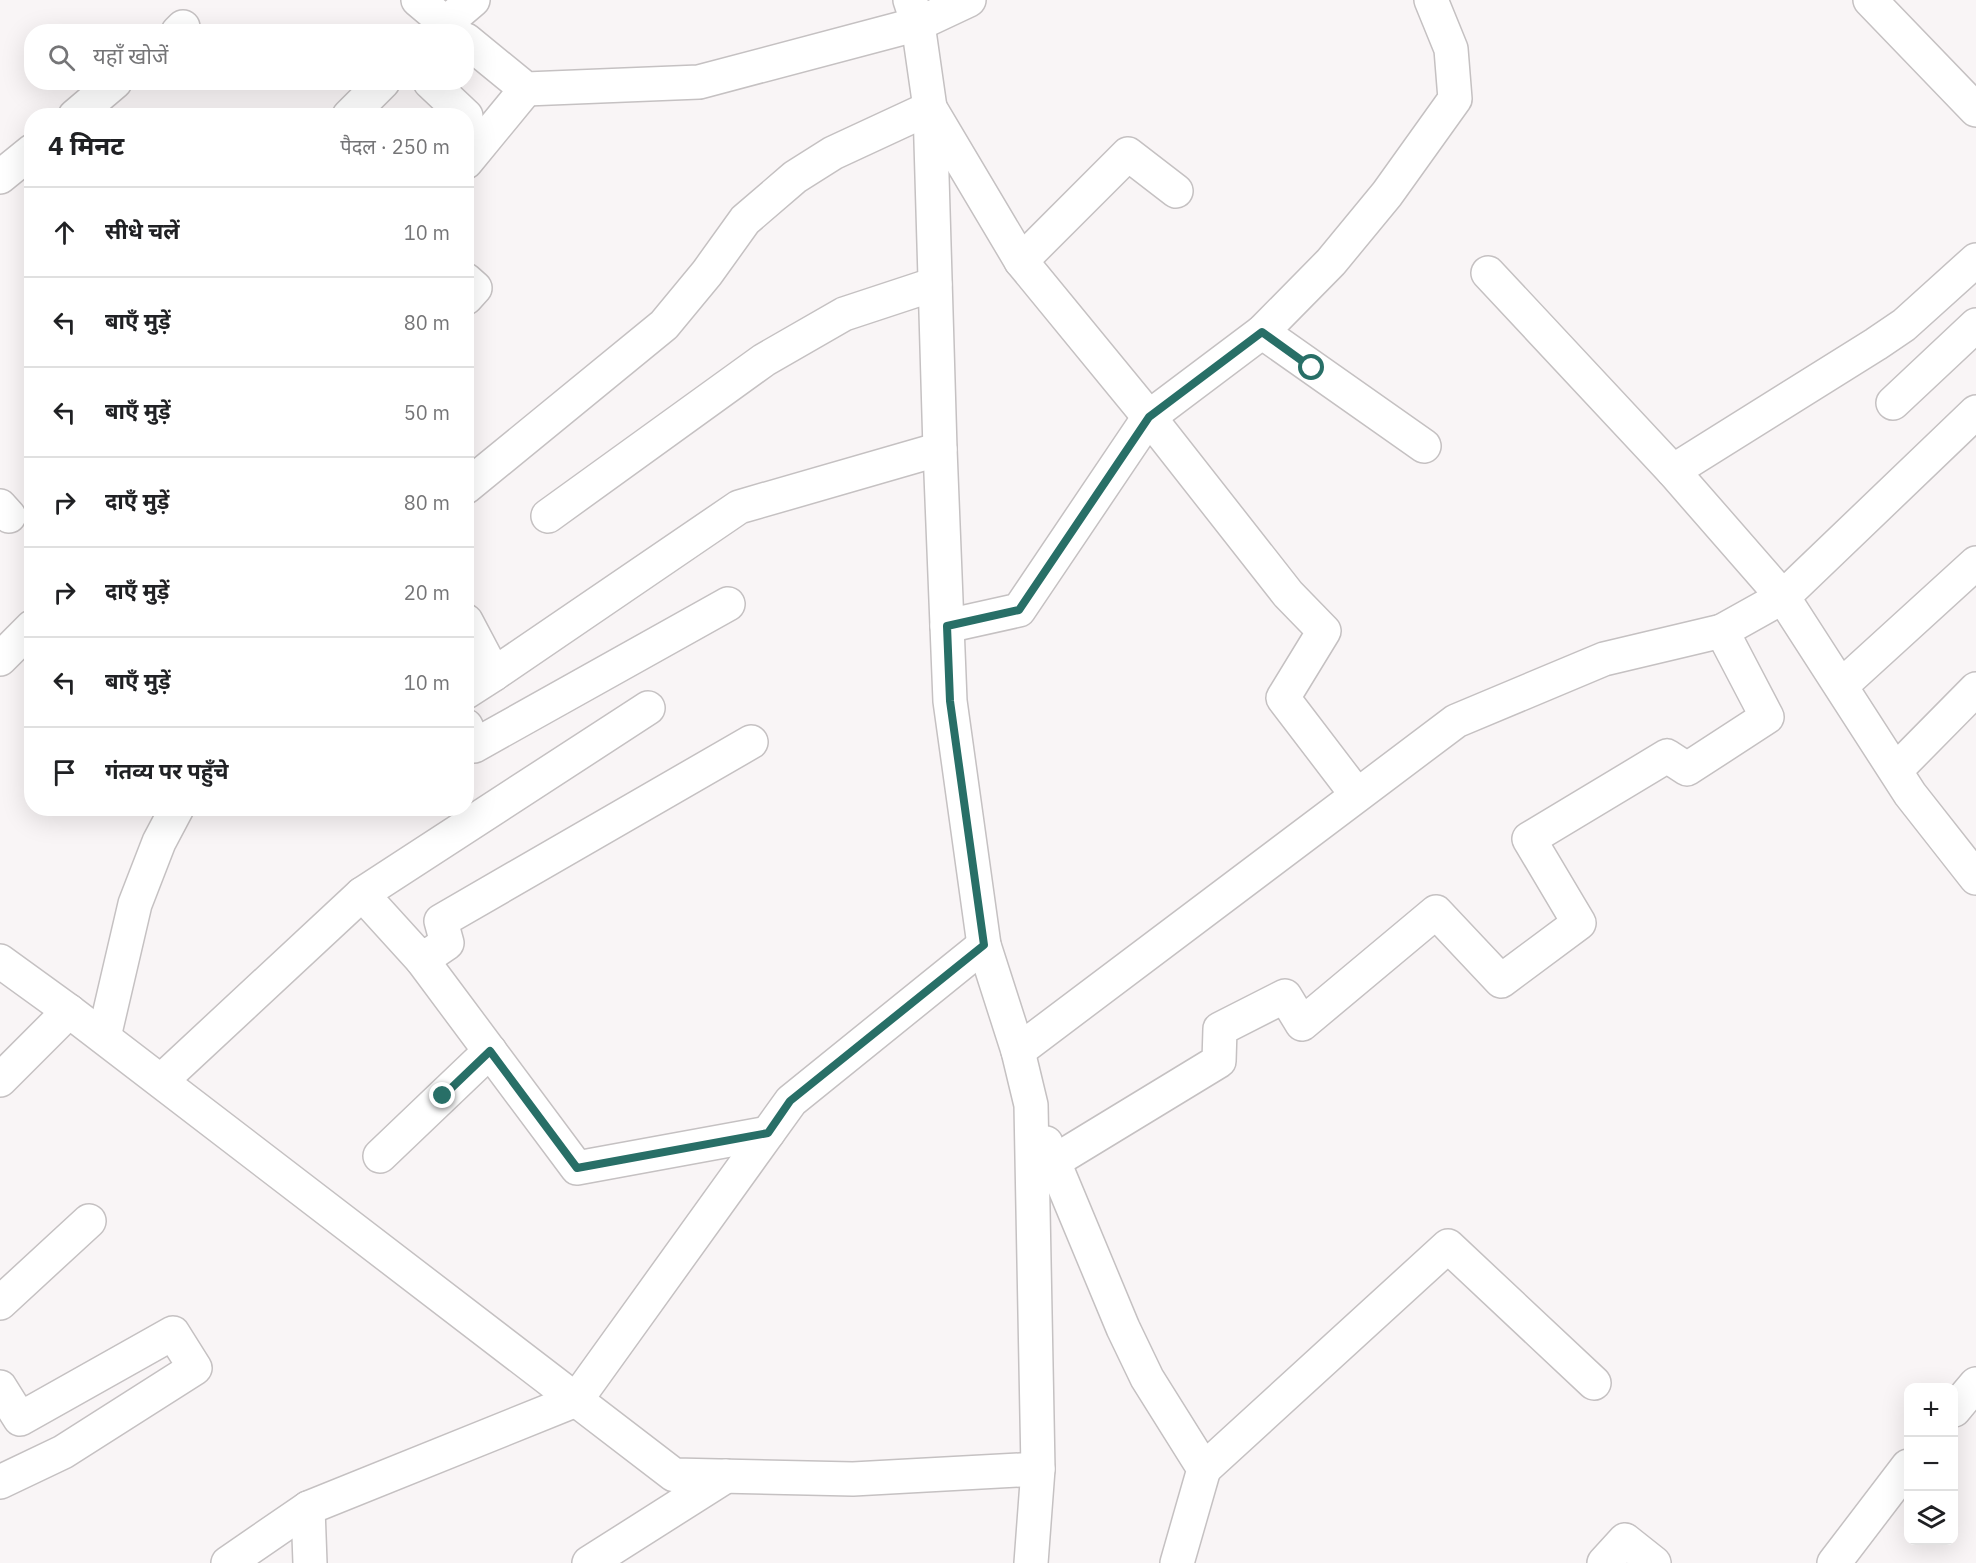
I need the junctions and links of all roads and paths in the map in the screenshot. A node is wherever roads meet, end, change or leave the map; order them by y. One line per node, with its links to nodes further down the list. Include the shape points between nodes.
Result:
1 (418, 0): 7 (street)
2 (473, 0): 8 (street)
3 (969, 0): 6 (street)
4 (1431, 0): 28 (street, via 1451,49 1455,99 1387,194 1331,262)
5 (1870, 0): 18 (street)
6 (914, 12): 10 (street, via 699,82); 17 (street)
7 (447, 24)
8 (460, 24)
9 (474, 46): 10 (street)
10 (526, 89): 19 (street)
11 (106, 90): 14 (street)
12 (375, 90): 15 (street)
13 (439, 90): 16 (street)
14 (85, 108)
15 (357, 108)
16 (459, 108)
17 (930, 108): 24 (street); 26 (street); 35 (street, via 833,153 795,177 745,220 664,325)
18 (1976, 109)
19 (474, 122)
20 (24, 158): 21 (street)
21 (0, 177)
22 (1176, 191): 24 (street, via 1128,154)
23 (1976, 260): 34 (street, via 1904,325)
24 (1021, 261): 31 (street)
25 (1488, 273): 34 (street)
26 (935, 284): 33 (street); 36 (street, via 844,314 764,360)
27 (1976, 326): 29 (street)
28 (1262, 332): 31 (street); 32 (street)
29 (1893, 403)
30 (1976, 412): 38 (street)
31 (1149, 417): 40 (street, via 1019,610); 53 (street, via 1288,594 1324,631 1283,698)
32 (1424, 446)
33 (940, 449): 40 (street); 45 (street, via 740,507)
34 (1673, 471): 38 (street)
35 (474, 480)
36 (548, 516)
37 (1976, 562): 46 (street)
38 (1783, 597): 41 (street); 46 (street)
39 (728, 604): 51 (street)
40 (947, 626): 57 (street, via 950,701)
41 (1722, 631): 53 (street, via 1604,659 1456,721); 69 (street, via 1767,717 1687,769 1667,756 1529,839 1579,923 1501,981 1436,912 1302,1024 1285,996 1220,1029 1219,1062)
42 (24, 634): 44 (street)
43 (474, 636): 45 (street)
44 (2, 654)
45 (494, 674): 47 (street)
46 (1840, 686): 52 (street)
47 (474, 687)
48 (1976, 688): 52 (street)
49 (648, 708): 56 (street)
50 (751, 741): 58 (street, via 441,921 447,943)
51 (474, 746)
52 (1896, 771): 55 (street)
53 (1357, 795): 63 (street)
54 (173, 816): 61 (street, via 135,904)
55 (1976, 878)
56 (362, 894): 58 (street); 65 (street)
57 (984, 945): 63 (street); 67 (street, via 790,1101)
58 (422, 960): 62 (street)
59 (0, 961): 60 (street)
60 (69, 1011): 61 (street); 64 (street)
61 (104, 1037): 65 (street)
62 (490, 1051): 67 (street, via 577,1168); 68 (street)
63 (1018, 1051): 66 (street)
64 (0, 1080)
65 (161, 1081): 75 (street)
66 (1031, 1105): 69 (street); 78 (street)
67 (768, 1133): 75 (street)
68 (380, 1156)
69 (1053, 1162): 77 (street, via 1147,1378)
70 (89, 1221): 71 (street)
71 (0, 1303)
72 (1594, 1383): 77 (street, via 1448,1246)
73 (1976, 1384): 76 (street)
74 (0, 1387): 81 (street, via 20,1419 173,1333 195,1368 63,1452)
75 (576, 1400): 80 (street, via 674,1475); 82 (street)
76 (1958, 1404)
77 (1204, 1469): 87 (street)
78 (1038, 1470): 80 (street, via 853,1479); 86 (street)
79 (1904, 1471): 90 (street)
80 (726, 1476): 85 (street)
81 (0, 1482)
82 (308, 1508): 83 (street); 84 (street)
83 (228, 1563)
84 (310, 1563)
85 (590, 1563)
86 (1031, 1563)
87 (1178, 1563)
88 (1604, 1563): 89 (street, via 1625,1540)
89 (1654, 1563)
90 (1834, 1563)

